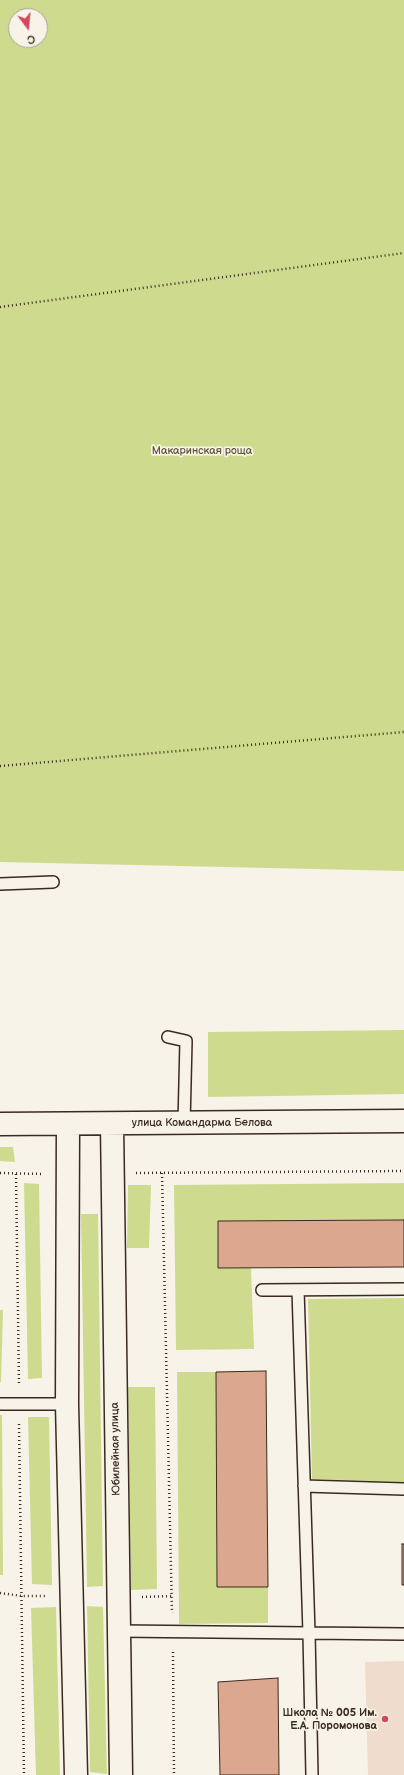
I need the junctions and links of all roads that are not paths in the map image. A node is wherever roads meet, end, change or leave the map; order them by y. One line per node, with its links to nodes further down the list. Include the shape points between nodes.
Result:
1 (53, 882): 2 (lane)
2 (0, 884)
3 (168, 1038): 8 (lane, via 186,1041)
4 (404, 1121): 8 (street, улица Командарма Белова)
5 (0, 1124): 6 (street, улица Командарма Белова)
6 (68, 1124): 7 (street, улица Командарма Белова); 13 (street)
7 (112, 1124): 8 (street, улица Командарма Белова); 16 (street, Юбилейная улица)
8 (184, 1124)
9 (404, 1289): 11 (lane)
10 (262, 1290): 11 (lane)
11 (298, 1290): 14 (lane)
12 (0, 1404): 13 (lane)
13 (67, 1404): 19 (street)
14 (304, 1486): 15 (lane); 17 (lane)
15 (404, 1489)
16 (119, 1631): 17 (lane); 20 (street, Юбилейная улица)
17 (309, 1633): 18 (lane); 21 (lane)
18 (404, 1634)
19 (76, 1775)
20 (121, 1775)
21 (312, 1775)

